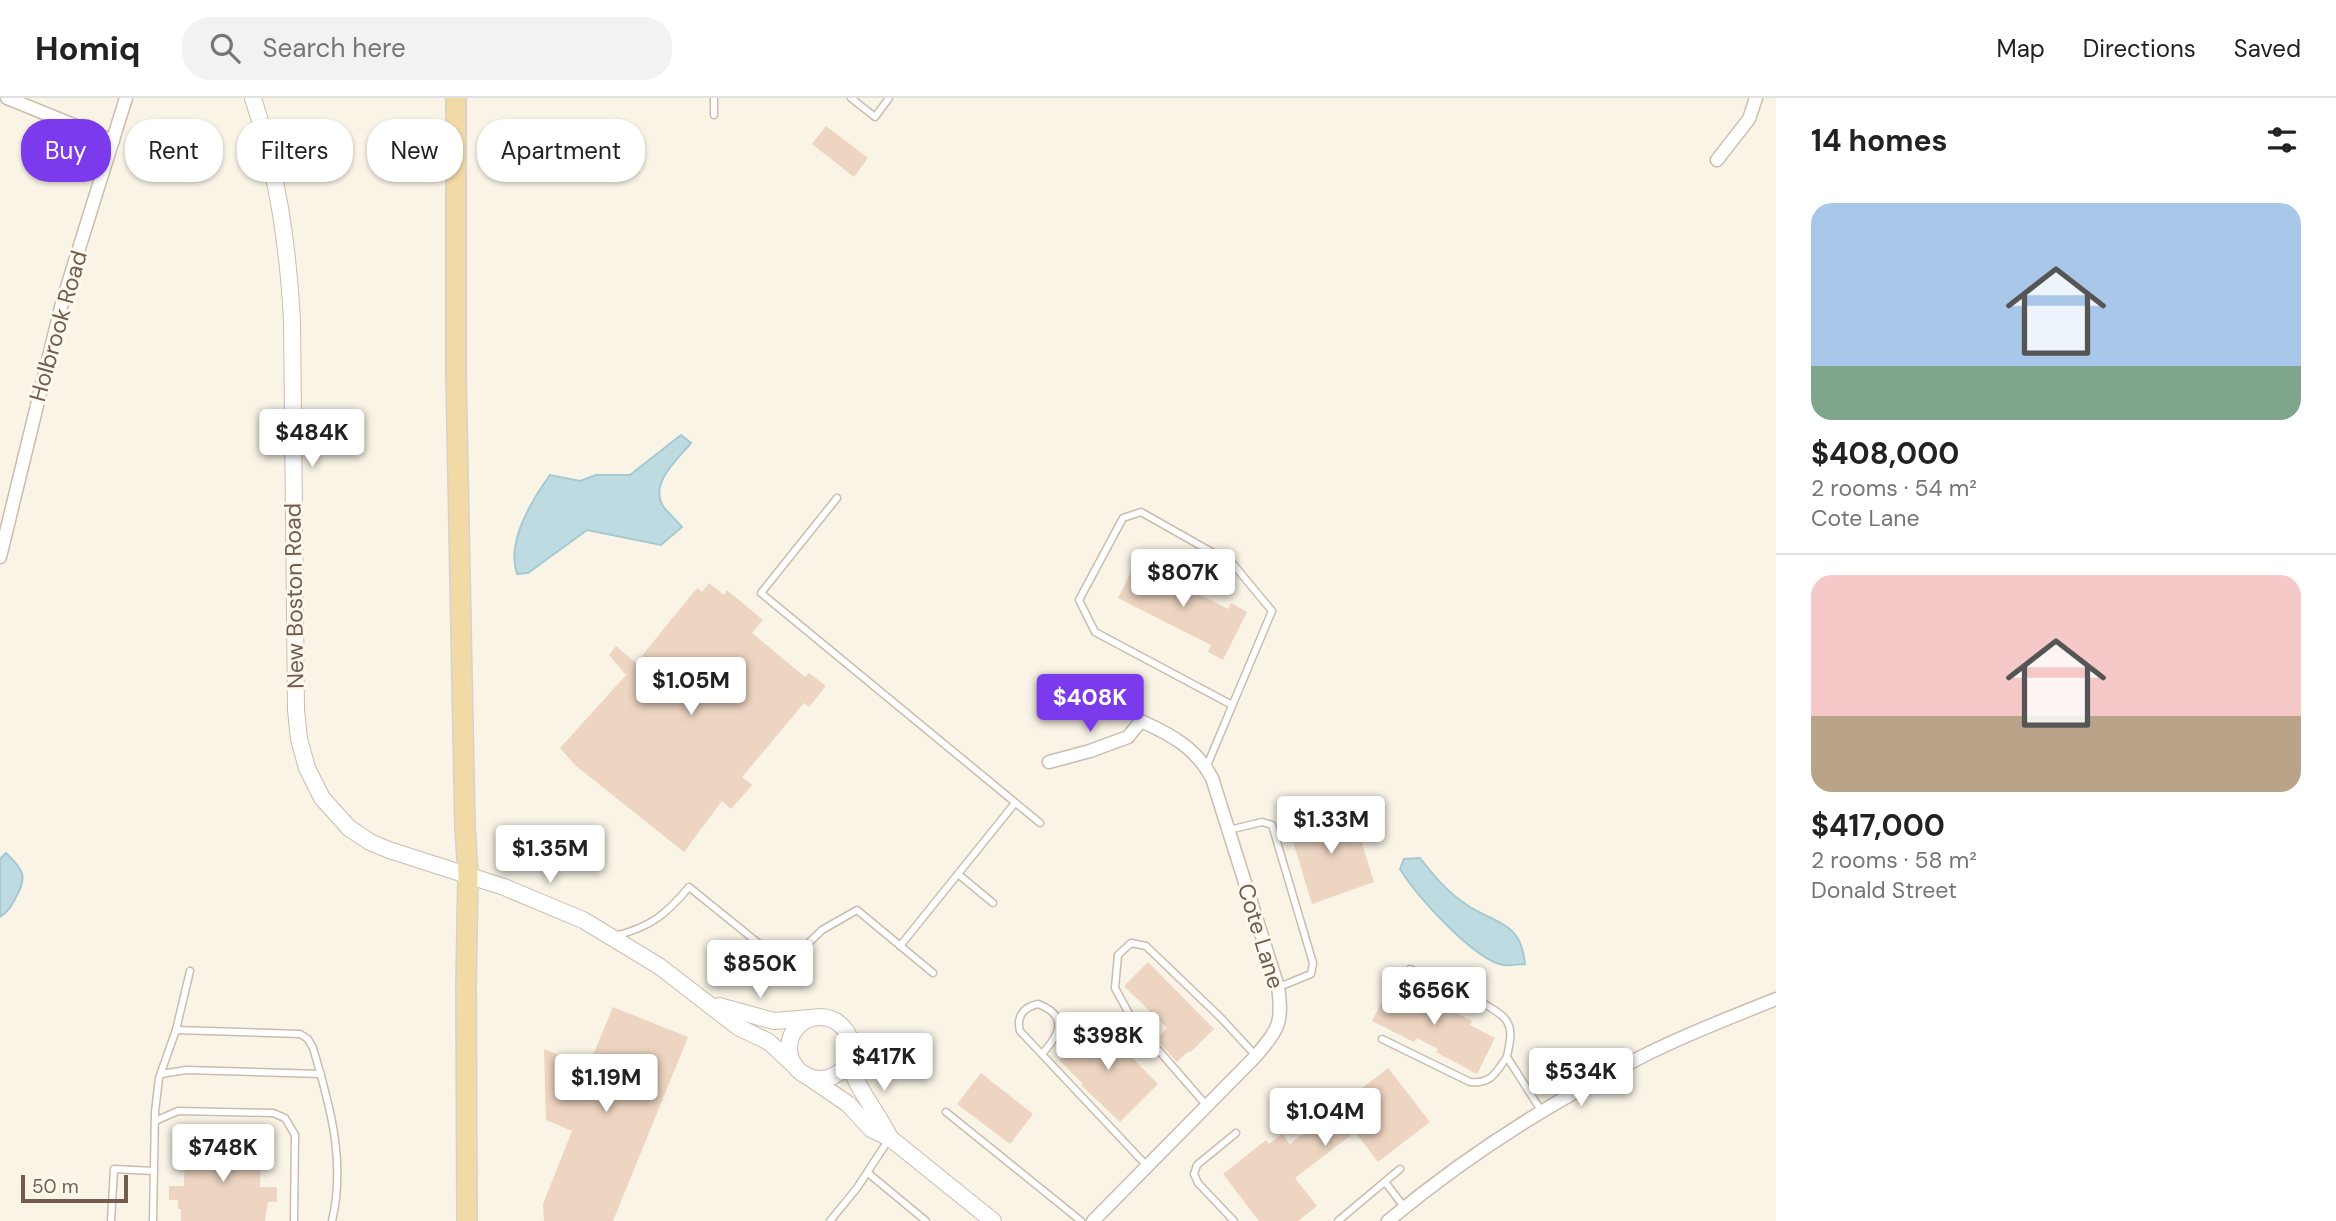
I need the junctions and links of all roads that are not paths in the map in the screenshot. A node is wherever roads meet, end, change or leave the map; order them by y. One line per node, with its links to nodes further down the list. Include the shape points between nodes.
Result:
1 (7, 98): 10 (street)
2 (126, 98): 10 (street, Holbrook Road)
3 (253, 98): 20 (street, New Boston Road, via 274,173 289,269 296,710 307,768 334,813 370,842)
4 (456, 98): 20 (main road, via 456,374)
5 (714, 98): 9 (lane)
6 (851, 98): 7 (lane, via 875,117)
7 (889, 98)
8 (1756, 98): 11 (street, via 1749,120)
9 (714, 115)
10 (113, 141): 13 (street, Holbrook Road, via 62,303)
11 (1717, 160)
12 (837, 498): 17 (lane, via 761,593)
13 (0, 557)
14 (1232, 705): 14 (lane, via 1272,611 1233,564 1141,512 1123,518 1079,600 1095,632); 16 (lane)
15 (1049, 762): 16 (street, Cote Lane, via 1128,737 1142,721 1179,739)
16 (1206, 768): 19 (street, Cote Lane)
17 (1015, 803): 18 (lane); 21 (lane)
18 (1040, 823)
19 (1228, 830): 28 (street, Cote Lane); 28 (lane, via 1262,821 1272,825 1313,962 1311,974)
20 (468, 874): 23 (street, New Boston Road, via 563,910); 57 (main road)
21 (958, 874): 22 (lane); 24 (lane)
22 (993, 903)
23 (614, 937): 24 (lane, via 639,930 660,917 689,887 783,959 794,957 822,930 857,910); 30 (street, New Boston Road)
24 (900, 946): 27 (lane)
25 (1410, 969): 36 (lane, via 1493,1009 1506,1020 1511,1033)
26 (190, 971): 32 (lane)
27 (933, 973)
28 (1278, 987): 35 (street, Cote Lane, via 1282,1012 1278,1026)
29 (1776, 999): 43 (street, via 1645,1055)
30 (707, 1002): 31 (street, via 764,1020); 38 (street, New Boston Road, via 738,1027 769,1041)
31 (812, 1018): 37 (street, via 832,1019 840,1025 850,1042); 38 (street, via 802,1022 790,1038 791,1059)
32 (176, 1030): 39 (lane); 40 (lane, via 300,1034 313,1048)
33 (1382, 1039): 36 (lane, via 1470,1082 1491,1078)
34 (1042, 1054): 34 (lane, via 1018,1023 1028,1006 1038,1004 1056,1015 1059,1023 1057,1034); 47 (lane)
35 (1256, 1056): 41 (street, Cote Lane); 41 (lane, via 1146,946 1131,943 1118,955 1115,988 1133,1021)
36 (1507, 1057): 43 (lane)
37 (848, 1060): 38 (street, via 833,1076 813,1078); 46 (street, via 856,1083)
38 (800, 1071): 46 (street, New Boston Road, via 834,1093 872,1129)
39 (161, 1074): 40 (lane, via 186,1070); 44 (lane)
40 (321, 1074): 56 (lane, via 334,1120 338,1189)
41 (1208, 1105): 47 (street, Cote Lane)
42 (946, 1112): 61 (lane)
43 (1542, 1112): 52 (street)
44 (155, 1121): 49 (lane); 55 (lane, via 178,1111 273,1113 285,1118 295,1135)
45 (1236, 1133): 63 (lane, via 1197,1165 1194,1174)
46 (890, 1138): 50 (lane); 60 (street, New Boston Road)
47 (1147, 1166): 62 (street, Cote Lane)
48 (1400, 1169): 51 (lane)
49 (154, 1171): 53 (lane, via 114,1169); 54 (lane)
50 (868, 1172): 58 (lane); 59 (lane)
51 (1385, 1182): 52 (lane); 64 (lane)
52 (1405, 1208): 65 (street)
53 (111, 1221)
54 (153, 1221)
55 (294, 1221)
56 (331, 1221)
57 (467, 1221)
58 (830, 1221)
59 (926, 1221)
60 (993, 1221)
61 (1081, 1221)
62 (1093, 1221)
63 (1234, 1221)
64 (1338, 1221)
65 (1388, 1221)

